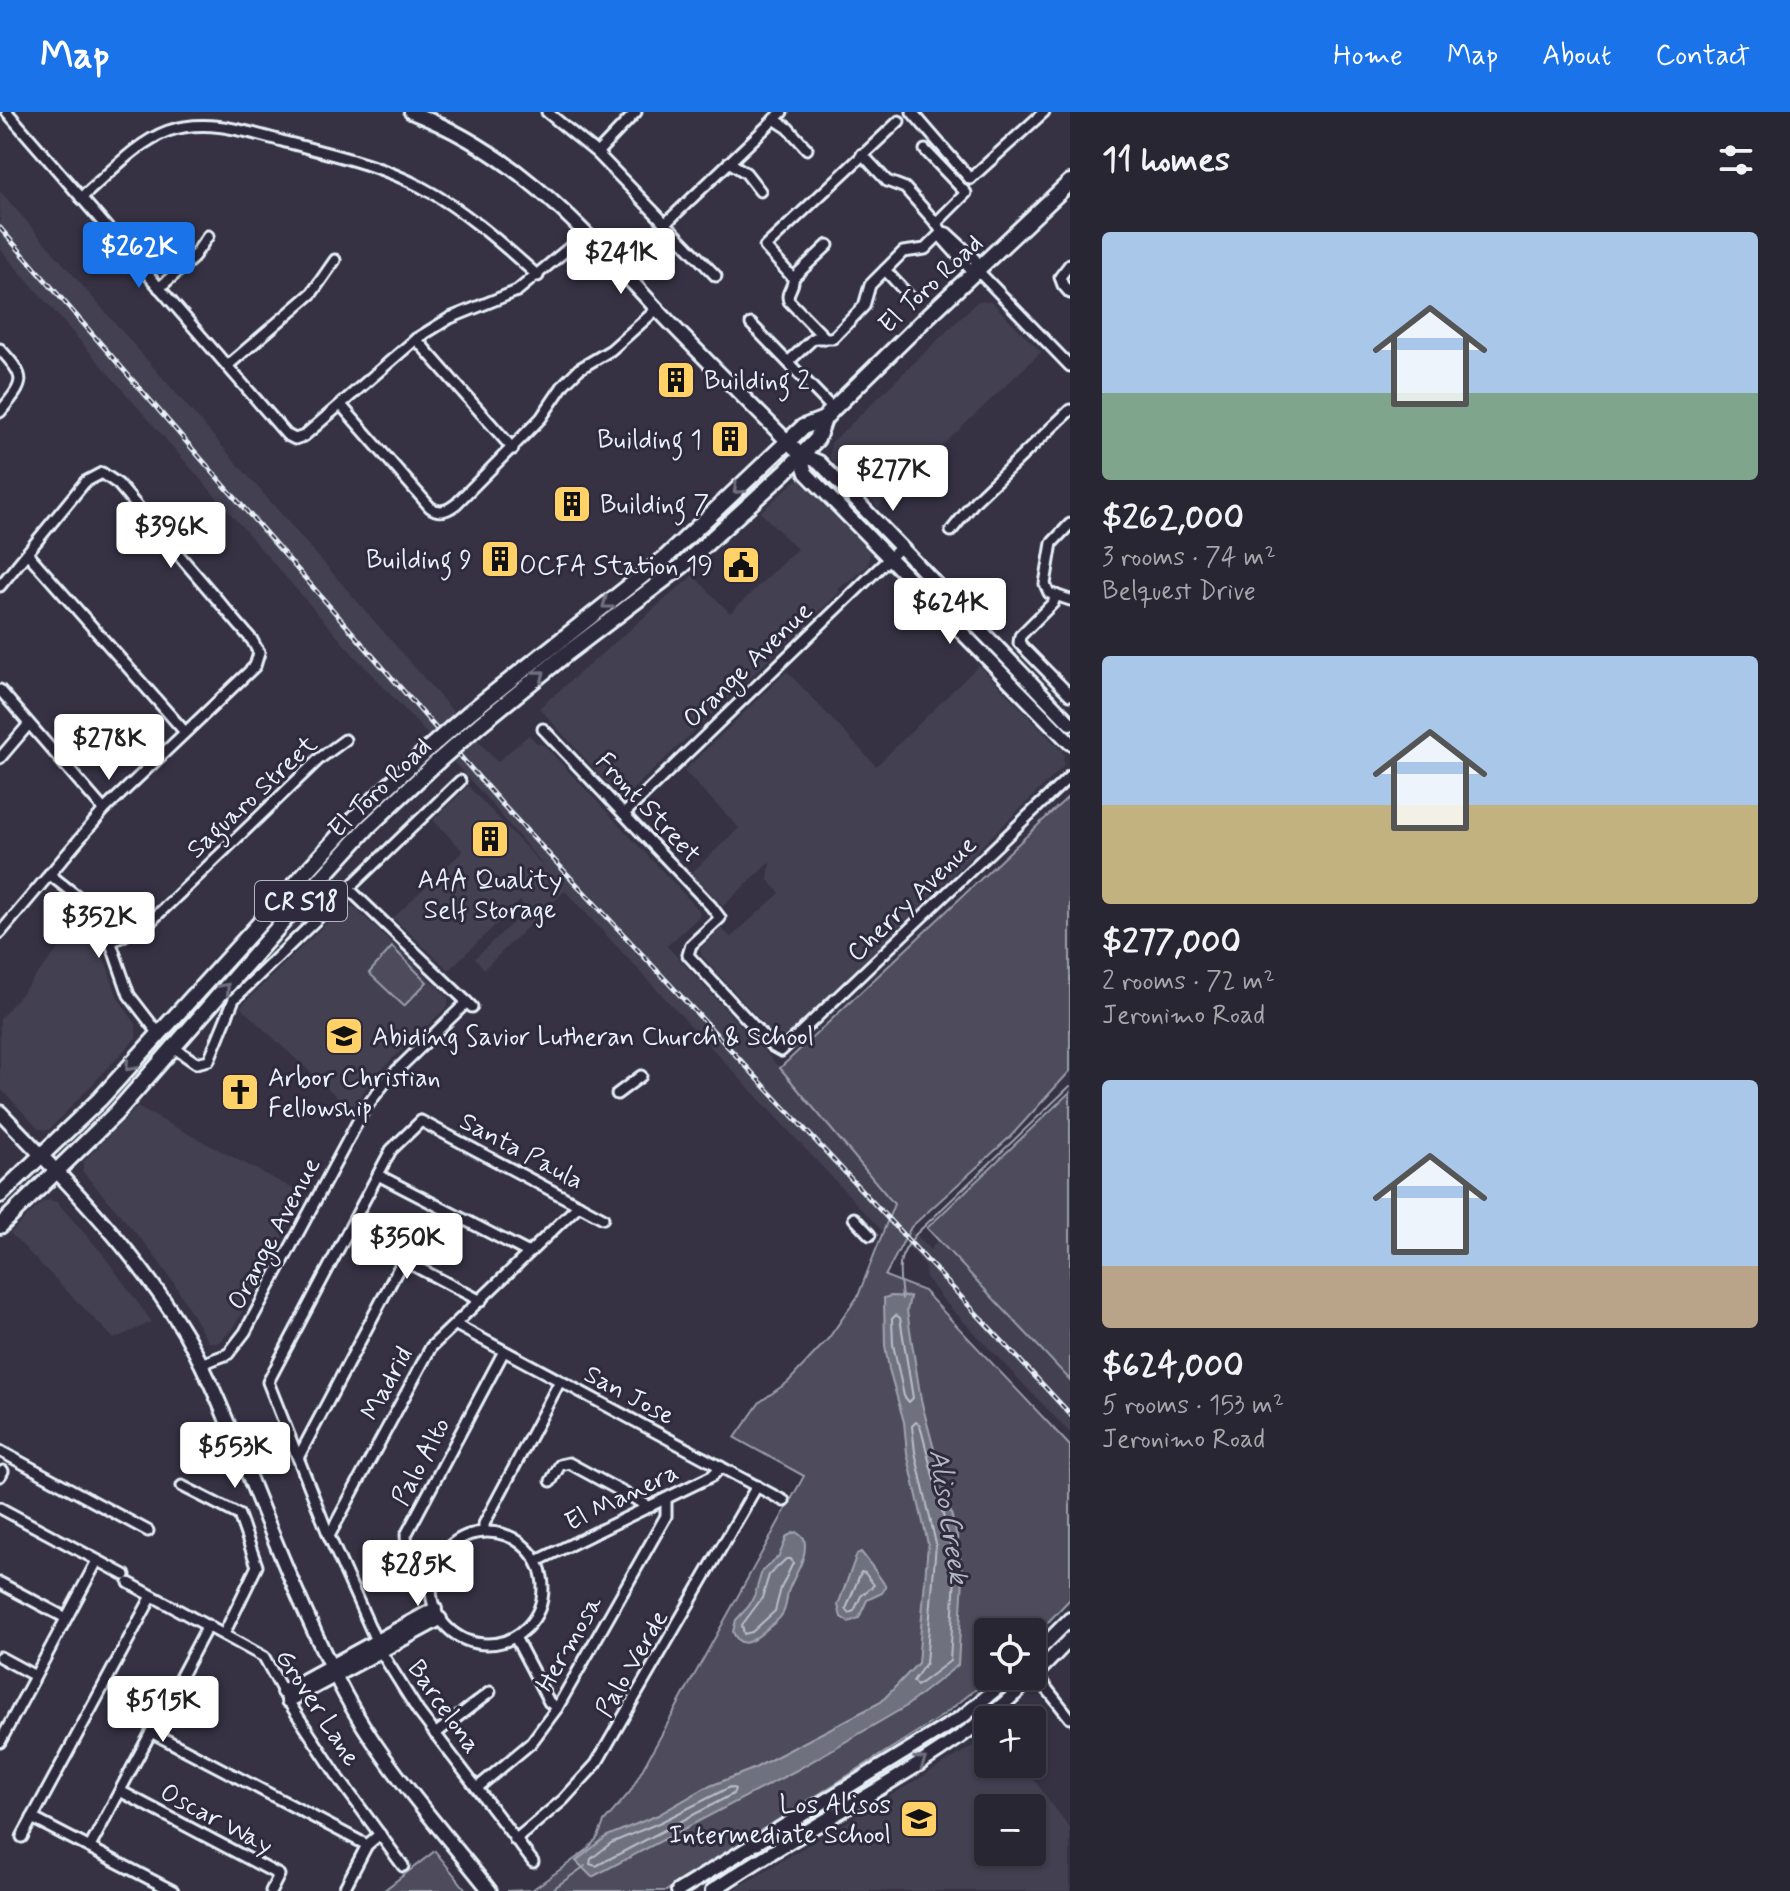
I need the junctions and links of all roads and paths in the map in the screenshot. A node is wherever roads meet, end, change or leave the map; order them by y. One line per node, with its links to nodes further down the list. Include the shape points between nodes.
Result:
1 (7, 112): 16 (street)
2 (411, 112): 20 (main road, via 516,168)
3 (547, 112): 11 (street)
4 (636, 112): 11 (street)
5 (912, 112): 6 (street, via 970,179)
6 (1044, 112)
7 (779, 114): 9 (street); 13 (street)
8 (899, 121): 12 (street)
9 (807, 149)
10 (925, 150): 18 (street, via 966,193)
11 (597, 153): 17 (street)
12 (862, 154): 18 (street, via 887,181 905,188); 30 (street, via 765,247)
13 (729, 162): 15 (street); 17 (street)
14 (1070, 182): 26 (main road, El Toro Road / CR S18)
15 (760, 191)
16 (81, 198): 28 (street, via 147,141 180,128 219,125 360,162 421,187 479,224); 31 (street)
17 (666, 223): 27 (street); 29 (street)
18 (936, 223): 19 (street)
19 (942, 232): 25 (street, via 925,249 903,252); 26 (street, via 975,259)
20 (587, 233): 27 (main road); 28 (street)
21 (208, 236): 31 (street, via 192,259)
22 (828, 245): 30 (street)
23 (335, 260): 40 (street, via 312,293)
24 (1070, 264): 32 (street, via 1060,277)
25 (885, 270): 33 (street); 36 (street, via 870,285 864,306 833,338)
26 (977, 270): 41 (street); 45 (main road, El Toro Road / CR S18)
27 (623, 271): 34 (main road)
28 (538, 276): 37 (street)
29 (716, 276)
30 (793, 278): 36 (street, via 789,301)
31 (159, 288): 40 (street)
32 (1070, 293)
33 (911, 298)
34 (657, 309): 46 (main road); 47 (street, via 611,350 579,369)
35 (751, 324): 39 (street)
36 (825, 338): 39 (street, via 814,338)
37 (416, 339): 42 (street); 47 (street)
38 (0, 349): 44 (street, via 22,380)
39 (788, 362): 45 (street)
40 (227, 366): 42 (street, via 295,439)
41 (1070, 366)
42 (341, 405): 47 (street, via 430,507 441,512)
43 (1070, 410): 50 (street)
44 (0, 412)
45 (829, 414): 46 (main road, El Toro Road); 48 (main road, El Toro Road / CR S18, via 817,439)
46 (788, 442): 48 (main road); 59 (main road, El Toro Road / CR S18, one-way to 59, via 665,558)
47 (513, 449)
48 (800, 454): 51 (main road, via 819,462); 53 (main road, via 806,473); 59 (main road, El Toro Road / CR S18, one-way to 48, via 682,566)
49 (1070, 524): 55 (street, via 1052,543 1045,584)
50 (951, 531)
51 (901, 547): 53 (street, Orange Avenue); 60 (main road)
52 (28, 554): 54 (street); 63 (street); 63 (street, via 85,482 102,473 118,484 259,653 255,666)
53 (890, 558): 65 (main road); 71 (street, Orange Avenue)
54 (0, 586)
55 (1056, 595): 56 (street); 58 (street, via 1019,643)
56 (1070, 600)
57 (0, 690): 61 (street)
58 (1070, 695)
59 (475, 718): 66 (main road, El Toro Road / CR S18, bridge)
60 (1070, 723)
61 (29, 724): 67 (street); 70 (street)
62 (543, 729): 71 (street, Front Street)
63 (185, 732): 70 (street)
64 (345, 740): 75 (street, Saguaro Street, via 150,922)
65 (1070, 743)
66 (432, 756): 77 (main road, El Toro Road / CR S18, via 357,816); 78 (main road, El Toro Road / CR S18, one-way to 66)
67 (0, 758)
68 (1070, 776): 76 (street, Cherry Avenue, via 781,1051)
69 (460, 781): 73 (street)
70 (104, 810): 72 (street)
71 (625, 813): 76 (street, Front Street, via 720,918)
72 (49, 874): 74 (street); 75 (street, via 87,904)
73 (348, 888): 78 (street, via 234,999 209,1060 196,1063); 97 (street, Orange Avenue, via 470,1004 387,1080 364,1110 245,1332 228,1354)
74 (0, 933)
75 (111, 942): 77 (street, via 129,995)
76 (688, 951)
77 (159, 1034): 78 (main road); 82 (main road, El Toro Road / CR S18, one-way to 82)
78 (173, 1047): 83 (main road, El Toro Road / CR S18, via 116,1113)
79 (641, 1076): 80 (street)
80 (617, 1094)
81 (0, 1112): 82 (main road)
82 (42, 1154): 83 (main road); 85 (main road, El Toro Road / CR S18)
83 (57, 1169): 89 (main road, El Toro Road / CR S18); 97 (main road, via 157,1293)
84 (378, 1175): 86 (street, Santa Paula, via 391,1150 421,1121); 90 (street); 92 (street)
85 (0, 1195)
86 (579, 1205): 87 (street, Santa Paula); 92 (street, Madrid)
87 (603, 1218)
88 (854, 1218): 91 (street)
89 (0, 1226)
90 (348, 1231): 93 (street); 100 (street, Barcelona, via 269,1378)
91 (870, 1235)
92 (529, 1253): 94 (street, Madrid)
93 (403, 1260): 94 (street); 100 (street)
94 (481, 1301): 95 (street, Madrid)
95 (456, 1325): 96 (street, San Jose); 111 (street, Madrid, via 426,1354)
96 (504, 1351): 98 (street, San Jose); 115 (street, Palo Alto, via 406,1535)
97 (201, 1364): 128 (main road)
98 (560, 1381): 101 (street, San Jose); 110 (street)
99 (0, 1451): 109 (street)
100 (298, 1458): 111 (street, Barcelona)
101 (721, 1467): 104 (street, San Jose); 105 (street, El Manera)
102 (551, 1481): 107 (street, via 560,1465 569,1463)
103 (182, 1486): 121 (street, via 239,1515 257,1560)
104 (757, 1486): 106 (street, San Jose); 145 (street, Palo Verde, via 596,1764)
105 (666, 1499): 107 (street, El Manera); 135 (street, Hermosa, via 666,1516)
106 (784, 1501)
107 (650, 1507): 113 (street, El Manera)
108 (0, 1508): 112 (street, Grover Lane)
109 (148, 1531)
110 (484, 1532): 113 (street, via 510,1537); 115 (street, via 466,1536 444,1552 435,1567)
111 (329, 1536): 125 (street, Barcelona)
112 (97, 1561): 116 (street, Grover Lane); 118 (street)
113 (537, 1561): 122 (street, via 542,1603)
114 (0, 1583): 118 (street)
115 (431, 1593): 117 (street)
116 (152, 1596): 120 (street, Grover Lane); 142 (street)
117 (438, 1614): 122 (street, via 455,1634 474,1642); 125 (main road)
118 (66, 1618): 129 (street)
119 (1070, 1619): 124 (main road)
120 (208, 1625): 121 (street, Grover Lane); 137 (street)
121 (224, 1634): 134 (street, Grover Lane, via 264,1657)
122 (515, 1637): 135 (street)
123 (1070, 1639): 127 (main road)
124 (1046, 1643)
125 (379, 1647): 128 (main road); 138 (street, Barcelona)
126 (0, 1657): 129 (street)
127 (1046, 1664)
128 (333, 1671): 134 (main road); 153 (main road, via 368,1734)
129 (35, 1676): 139 (street)
130 (1046, 1688): 136 (street)
131 (995, 1690): 154 (main road, via 962,1717)
132 (1019, 1690): 155 (main road, one-way to 132, via 951,1741)
133 (490, 1692): 138 (street)
134 (285, 1696): 143 (street, Grover Lane)
135 (557, 1708): 140 (street, Hermosa, via 531,1743)
136 (1070, 1718)
137 (151, 1732): 141 (street); 146 (street)
138 (435, 1734): 140 (street, Barcelona)
139 (0, 1742)
140 (477, 1788): 145 (street, Barcelona)
141 (120, 1791): 147 (street); 151 (street, Oscar Way, via 279,1875)
142 (32, 1818): 144 (street); 147 (street)
143 (380, 1834): 146 (street); 149 (street, Grover Lane)
144 (22, 1837)
145 (515, 1840): 148 (street, Barcelona)
146 (367, 1845): 152 (street)
147 (90, 1847): 150 (street)
148 (533, 1862)
149 (403, 1866)
150 (173, 1891)
151 (271, 1891)
152 (343, 1891)
153 (490, 1891)
154 (678, 1891)
155 (712, 1891)

